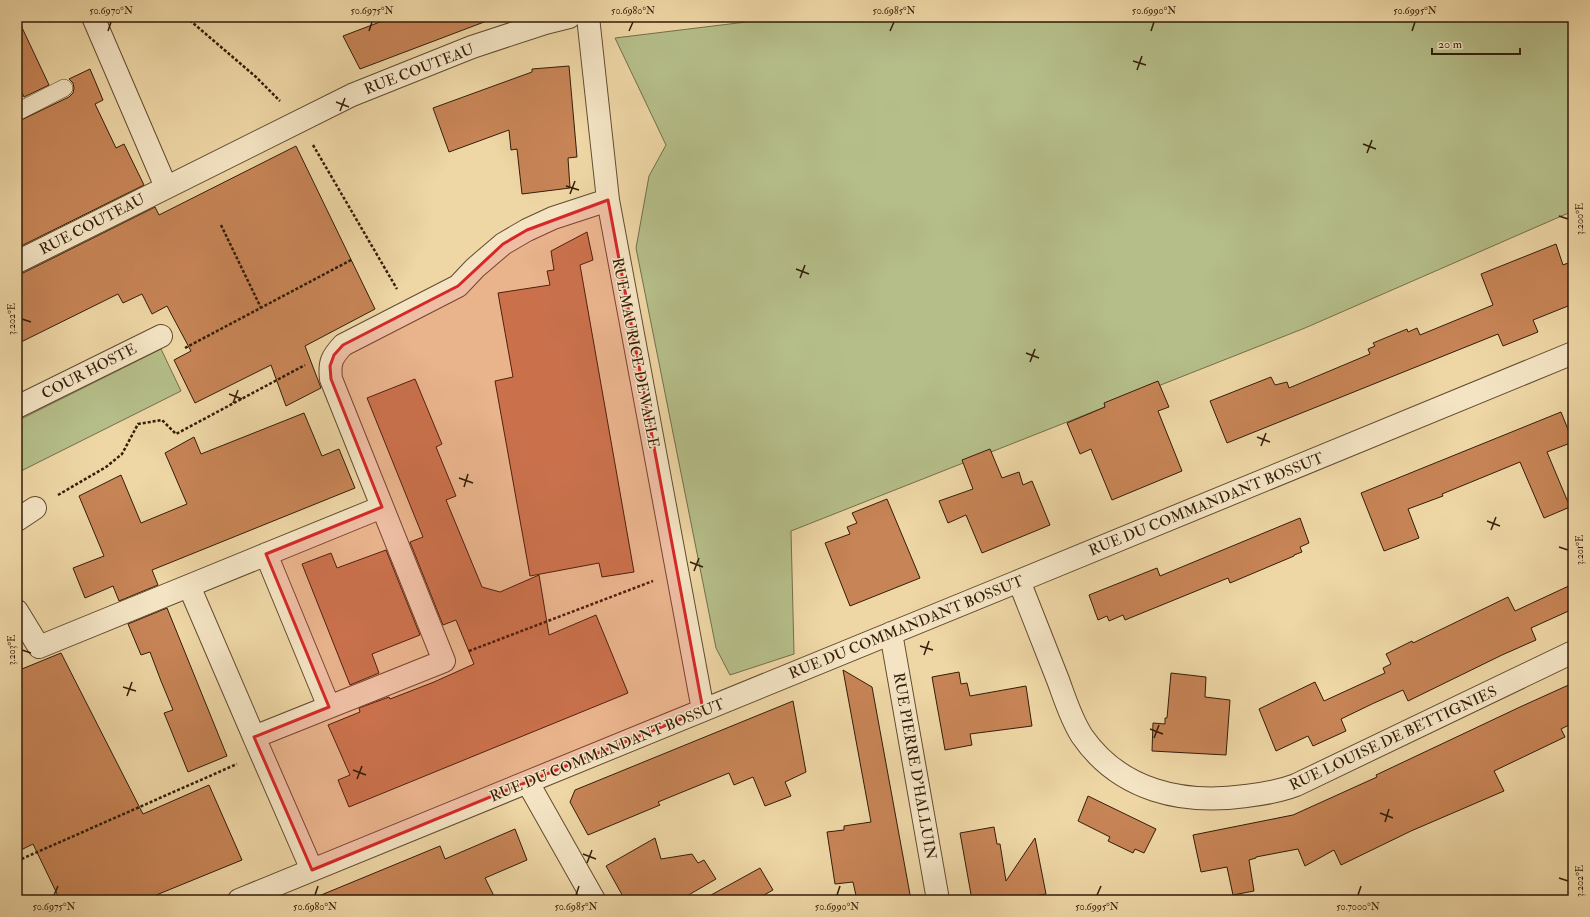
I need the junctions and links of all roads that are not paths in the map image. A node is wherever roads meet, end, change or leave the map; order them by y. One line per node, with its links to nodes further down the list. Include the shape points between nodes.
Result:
1 (93, 17): 6 (street)
2 (569, 17): 6 (street, RUE COUTEAU, via 465,50 352,95)
3 (588, 17): 7 (street, RUE MAURICE DEWAELE)
4 (64, 88): 5 (lane)
5 (17, 112)
6 (166, 187): 8 (street, RUE COUTEAU)
7 (608, 200): 12 (street, via 553,218 527,230 503,244 458,286 343,345 334,355 330,366 331,379); 22 (street, RUE MAURICE DEWAELE)
8 (17, 262)
9 (161, 336): 11 (street, COUR HOSTE)
10 (1573, 352): 16 (street, RUE DU COMMANDANT BOSSUT)
11 (17, 407)
12 (382, 507): 15 (street); 21 (street, via 444,661)
13 (35, 508): 14 (street)
14 (17, 520)
15 (266, 554): 17 (street); 21 (street)
16 (1019, 581): 19 (street, RUE DU COMMANDANT BOSSUT); 20 (street, RUE LOUISE DE BETTIGNIES, via 1074,720 1092,749 1103,761 1132,780 1152,789 1191,798 1211,800 1282,790)
17 (189, 586): 18 (street, via 39,647); 23 (street)
18 (17, 611)
19 (891, 632): 22 (street, RUE DU COMMANDANT BOSSUT); 28 (street, RUE PIERRE D'HALLUIN)
20 (1573, 652)
21 (329, 707): 23 (street)
22 (703, 710): 24 (street, RUE DU COMMANDANT BOSSUT)
23 (258, 745): 25 (street)
24 (528, 783): 25 (street, RUE DU COMMANDANT BOSSUT); 27 (street)
25 (312, 870): 26 (street, RUE DU COMMANDANT BOSSUT)
26 (239, 900)
27 (594, 900)
28 (938, 900)

